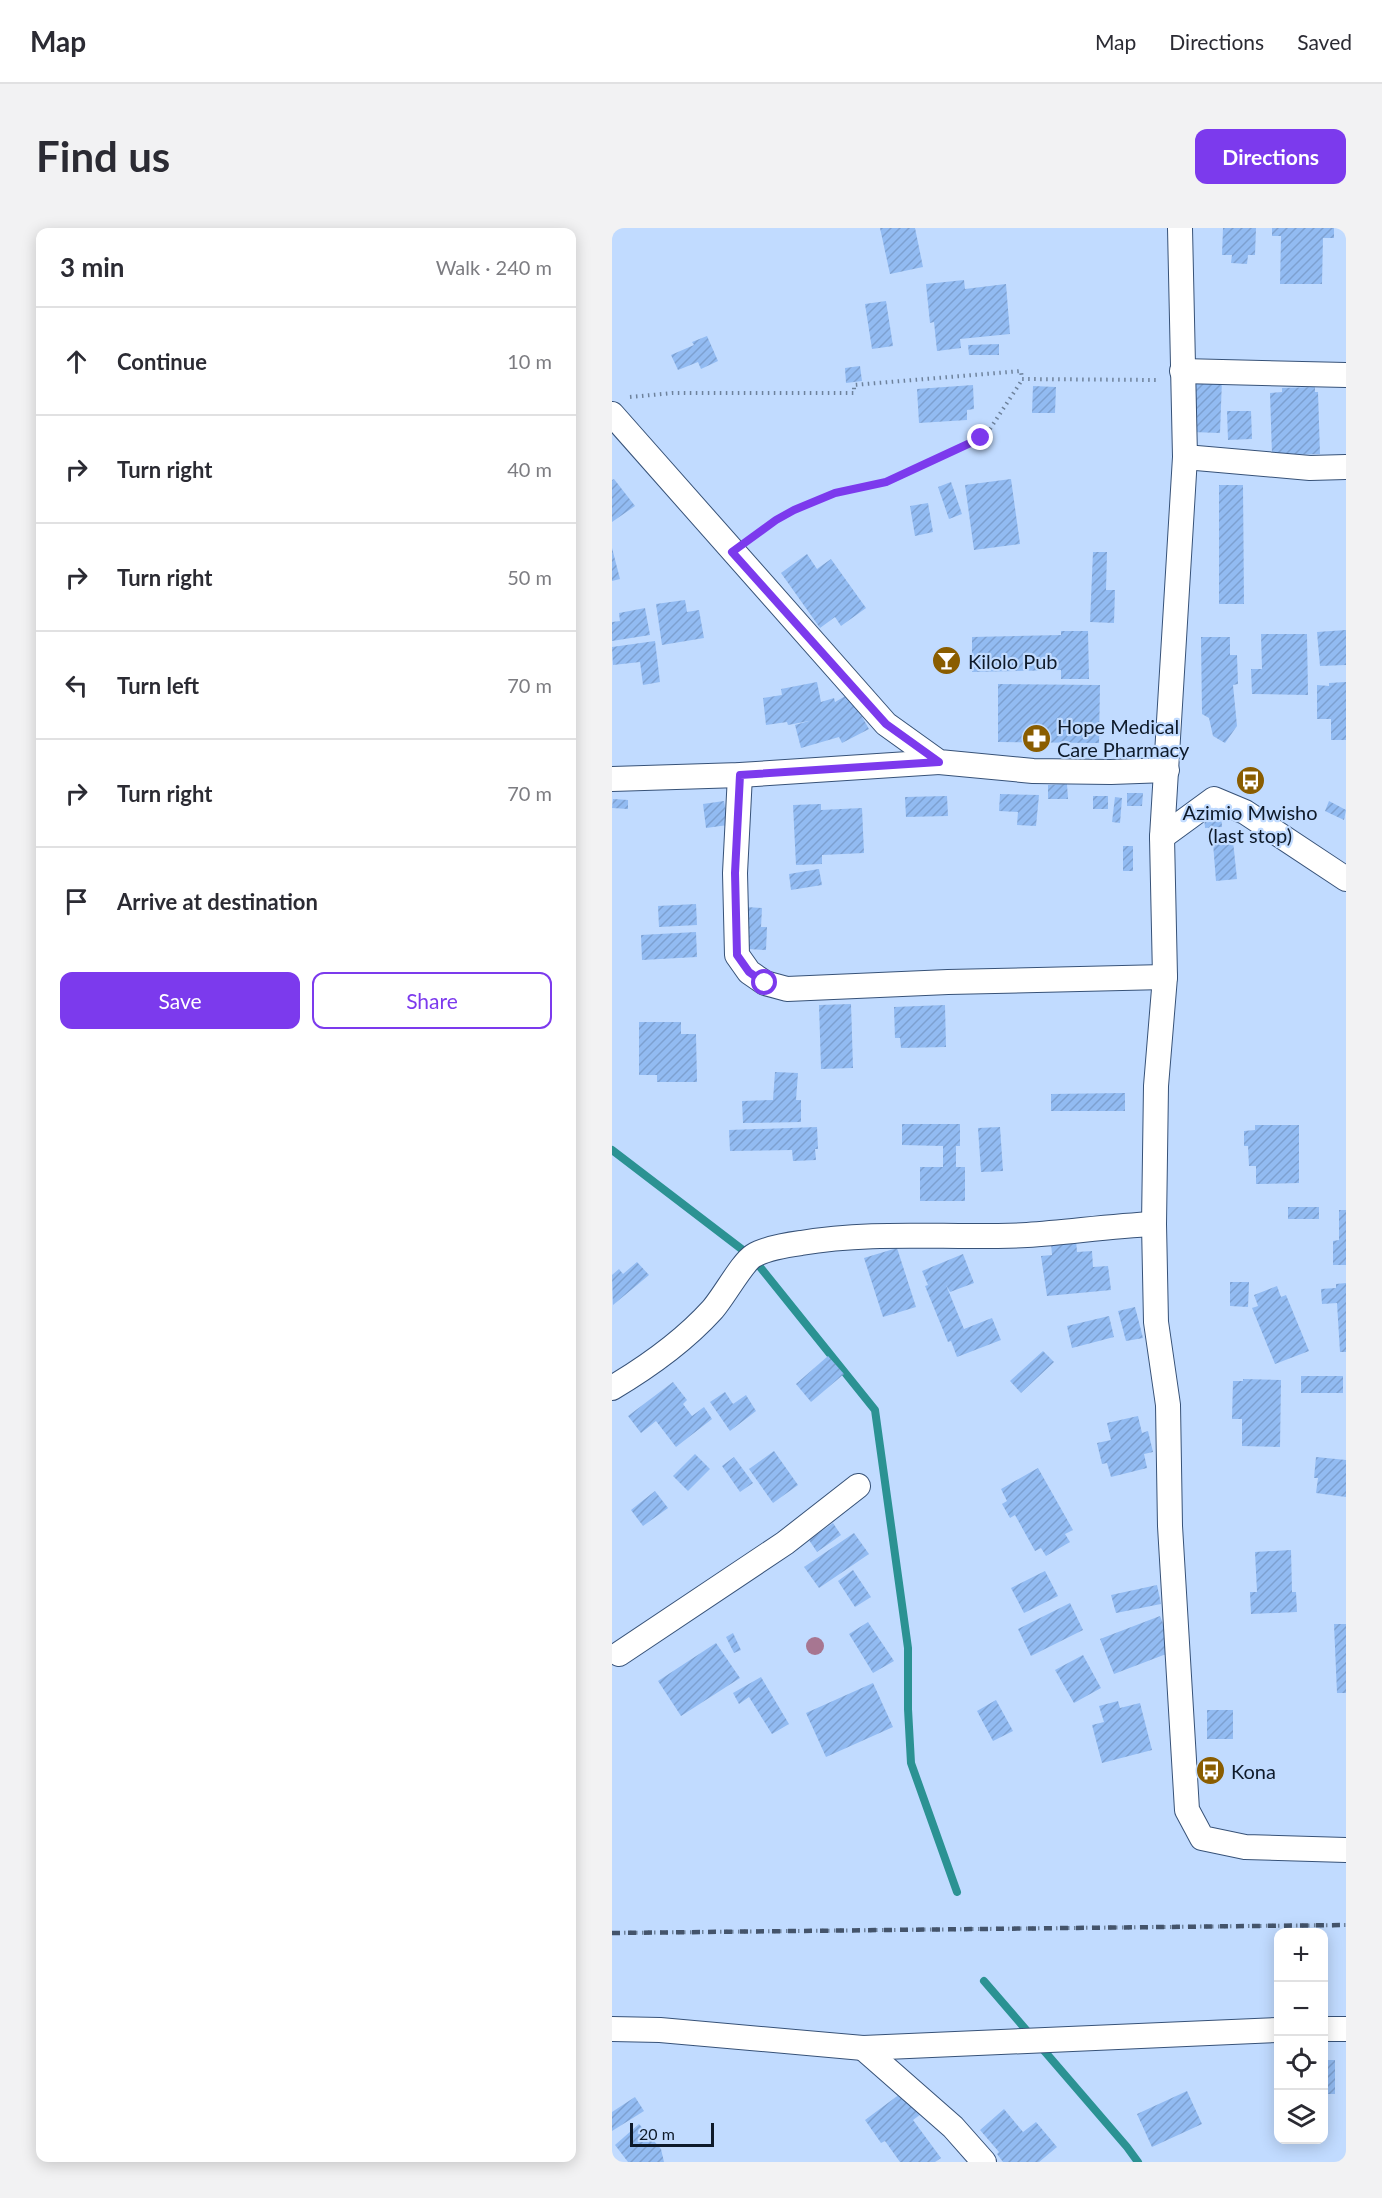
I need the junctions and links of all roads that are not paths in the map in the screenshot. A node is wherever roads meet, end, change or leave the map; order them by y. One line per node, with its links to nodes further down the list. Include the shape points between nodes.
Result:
1 (1180, 228): 2 (street)
2 (1183, 375): 3 (street); 5 (street)
3 (1346, 375)
4 (617, 406): 7 (street, via 732,552 886,724)
5 (1185, 457): 6 (street, via 1310,468); 8 (street)
6 (1346, 467)
7 (939, 762): 8 (street, via 1033,771); 9 (street)
8 (1167, 770): 11 (street)
9 (740, 775): 10 (street); 13 (street, via 735,873 737,955 749,972 765,983 787,989)
10 (612, 779)
11 (1162, 837): 12 (street, via 1214,800 1245,812); 13 (street)
12 (1346, 879)
13 (1165, 977): 14 (street, via 1156,1086)
14 (1154, 1224): 15 (street, via 1017,1235 875,1234 770,1250 752,1257 713,1309 682,1340 648,1367); 18 (street, via 1156,1322 1168,1406 1170,1526 1187,1810 1202,1838 1245,1847)
15 (612, 1388)
16 (858, 1486): 17 (street, via 785,1543)
17 (614, 1656)
18 (1346, 1850)
19 (612, 2029): 23 (street)
20 (1328, 2029): 21 (street)
21 (1346, 2029)
22 (1274, 2030): 23 (street)
23 (863, 2048): 24 (street, via 953,2127)
24 (984, 2162)

